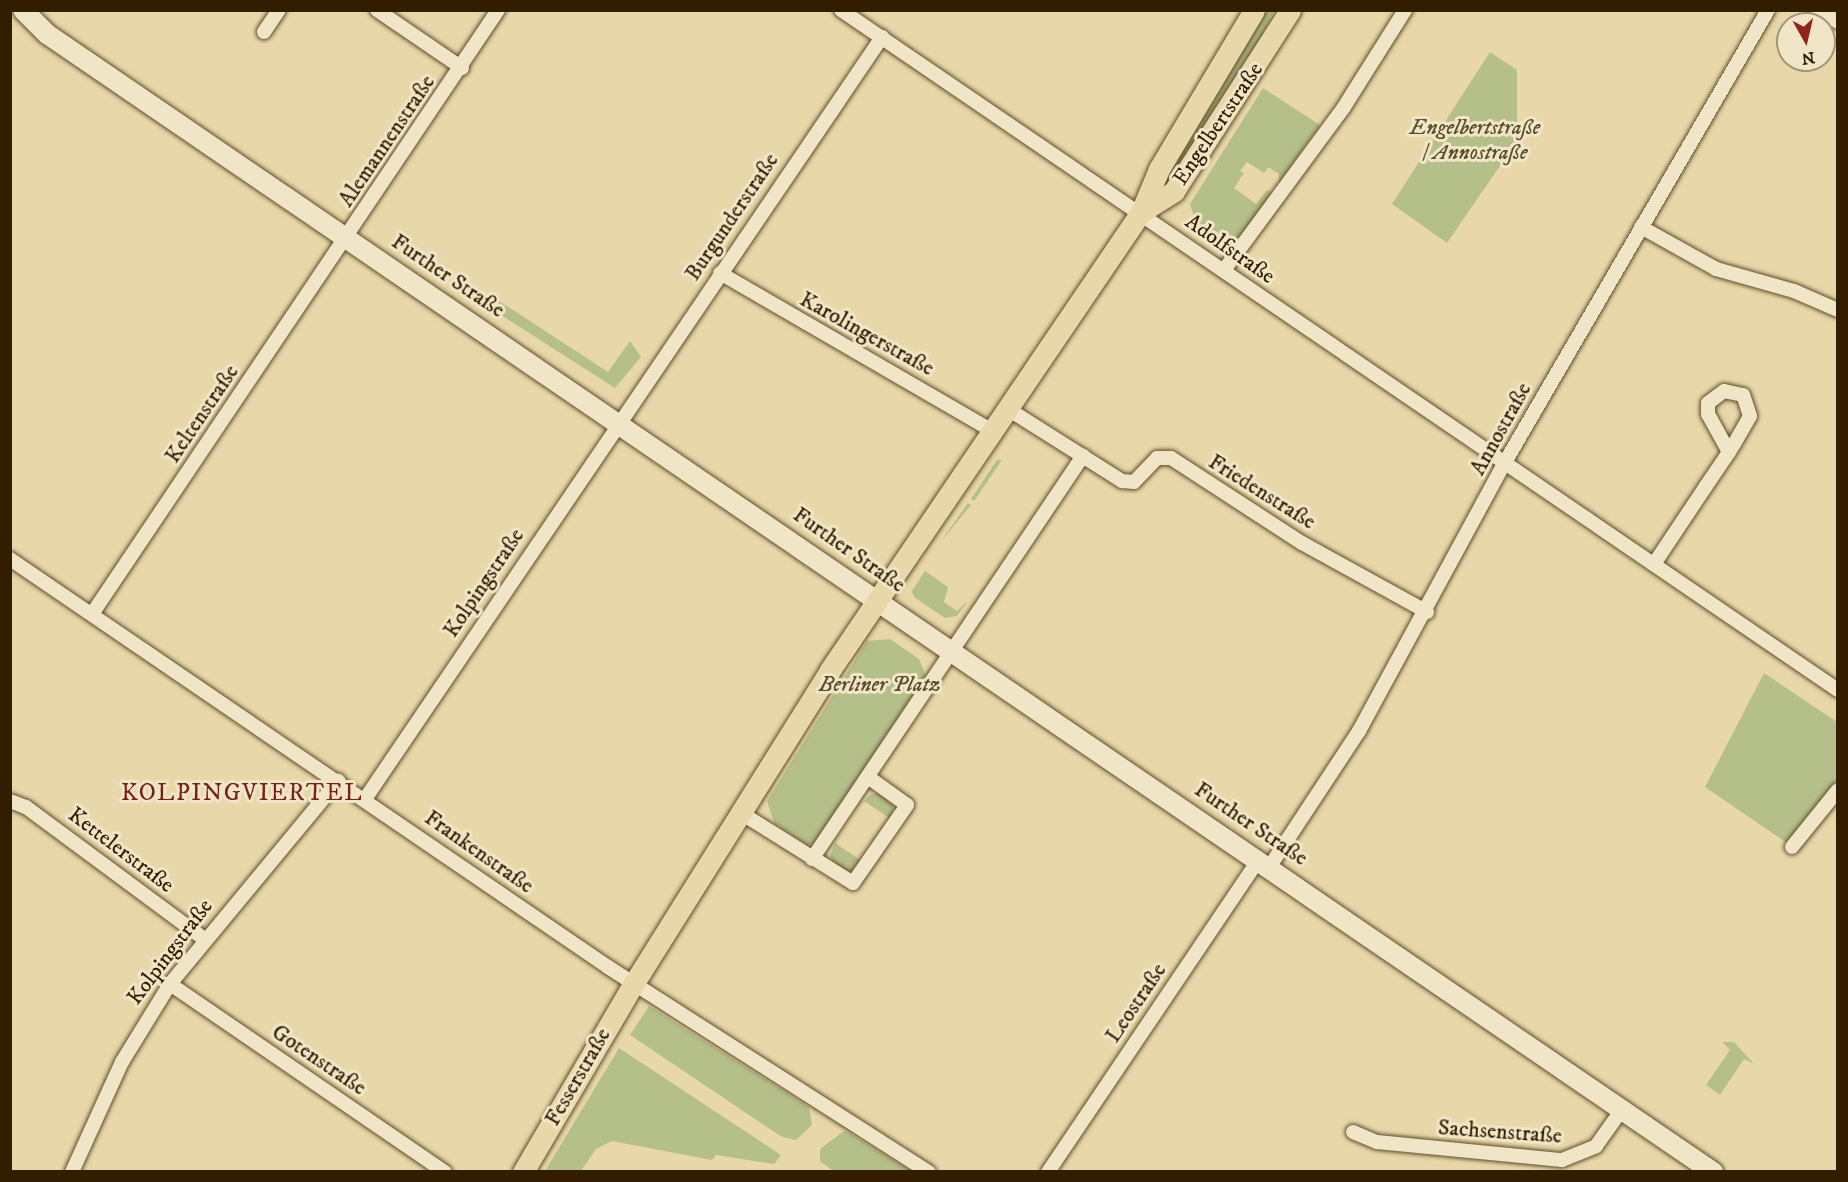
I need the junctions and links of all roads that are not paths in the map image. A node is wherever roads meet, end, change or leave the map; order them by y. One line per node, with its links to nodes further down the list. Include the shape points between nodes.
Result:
1 (23, 10): 14 (main road, Further Straße)
2 (279, 10): 13 (street)
3 (376, 10): 16 (street, Alemannenstraße)
4 (498, 10): 16 (street, Alemannenstraße)
5 (840, 10): 15 (street, Adolfstraße)
6 (1254, 10): 17 (main road, Engelbertstraße, via 1158,169)
7 (1290, 10): 17 (main road, Engelbertstraße, via 1174,191)
8 (1405, 10): 20 (street, via 1330,127)
9 (1768, 10): 18 (street, Annostraße)
10 (1818, 10): 12 (street)
11 (10, 19): 14 (main road, Further Straße)
12 (1838, 22)
13 (264, 32)
14 (47, 34): 19 (main road, Further Straße)
15 (882, 37): 17 (street, Adolfstraße); 21 (street, Burgunderstraße)
16 (462, 68): 19 (street, Alemannenstraße)
17 (1141, 212): 20 (street, Adolfstraße); 23 (main road)
18 (1641, 227): 22 (street, via 1716,269 1794,291); 28 (street, Annostraße)
19 (346, 237): 24 (main road, Further Straße); 33 (street, Keltenstraße)
20 (1224, 270): 28 (street, Adolfstraße)
21 (720, 273): 24 (street, Burgunderstraße); 25 (street, Karolingerstraße)
22 (1838, 310)
23 (1008, 409): 25 (main road); 27 (street)
24 (618, 420): 31 (main road, Further Straße); 39 (street, Kolpingstraße)
25 (993, 431): 31 (main road)
26 (1729, 452): 30 (street)
27 (1083, 455): 32 (street, Friedenstraße, via 1128,483 1157,458 1171,458 1302,543); 34 (street)
28 (1504, 464): 30 (street, Adolfstraße); 32 (street, Annostraße)
29 (10, 559): 33 (street, Frankenstraße)
30 (1654, 564): 35 (street, Adolfstraße)
31 (878, 599): 34 (main road, Further Straße); 41 (main road)
32 (1426, 612): 44 (street, Annostraße, via 1359,731)
33 (92, 615): 37 (street, Frankenstraße)
34 (951, 649): 36 (street); 44 (main road, Further Straße)
35 (1838, 690)
36 (868, 777): 43 (street); 43 (street, via 907,805 894,827 853,883)
37 (338, 781): 39 (street, Frankenstraße); 45 (street, Kolpingstraße)
38 (1838, 790): 42 (street)
39 (365, 799): 46 (street, Frankenstraße)
40 (10, 801): 45 (street, Kettelerstraße, via 26,807)
41 (741, 813): 43 (street); 46 (main road)
42 (1792, 847)
43 (812, 859)
44 (1264, 862): 48 (main road, Further Straße); 54 (street, Leostraße)
45 (203, 938): 47 (street, Kolpingstraße)
46 (634, 982): 52 (main road, Fesserstraße); 53 (street, Frankenstraße)
47 (170, 984): 50 (street, Kolpingstraße, via 122,1062); 51 (street, Gotenstraße)
48 (1623, 1108): 49 (street, Sachsenstraße, via 1596,1146 1562,1160 1377,1142); 55 (main road, Further Straße)
49 (1353, 1132)
50 (72, 1172)
51 (445, 1172)
52 (523, 1172)
53 (929, 1172)
54 (1048, 1172)
55 (1713, 1172)

